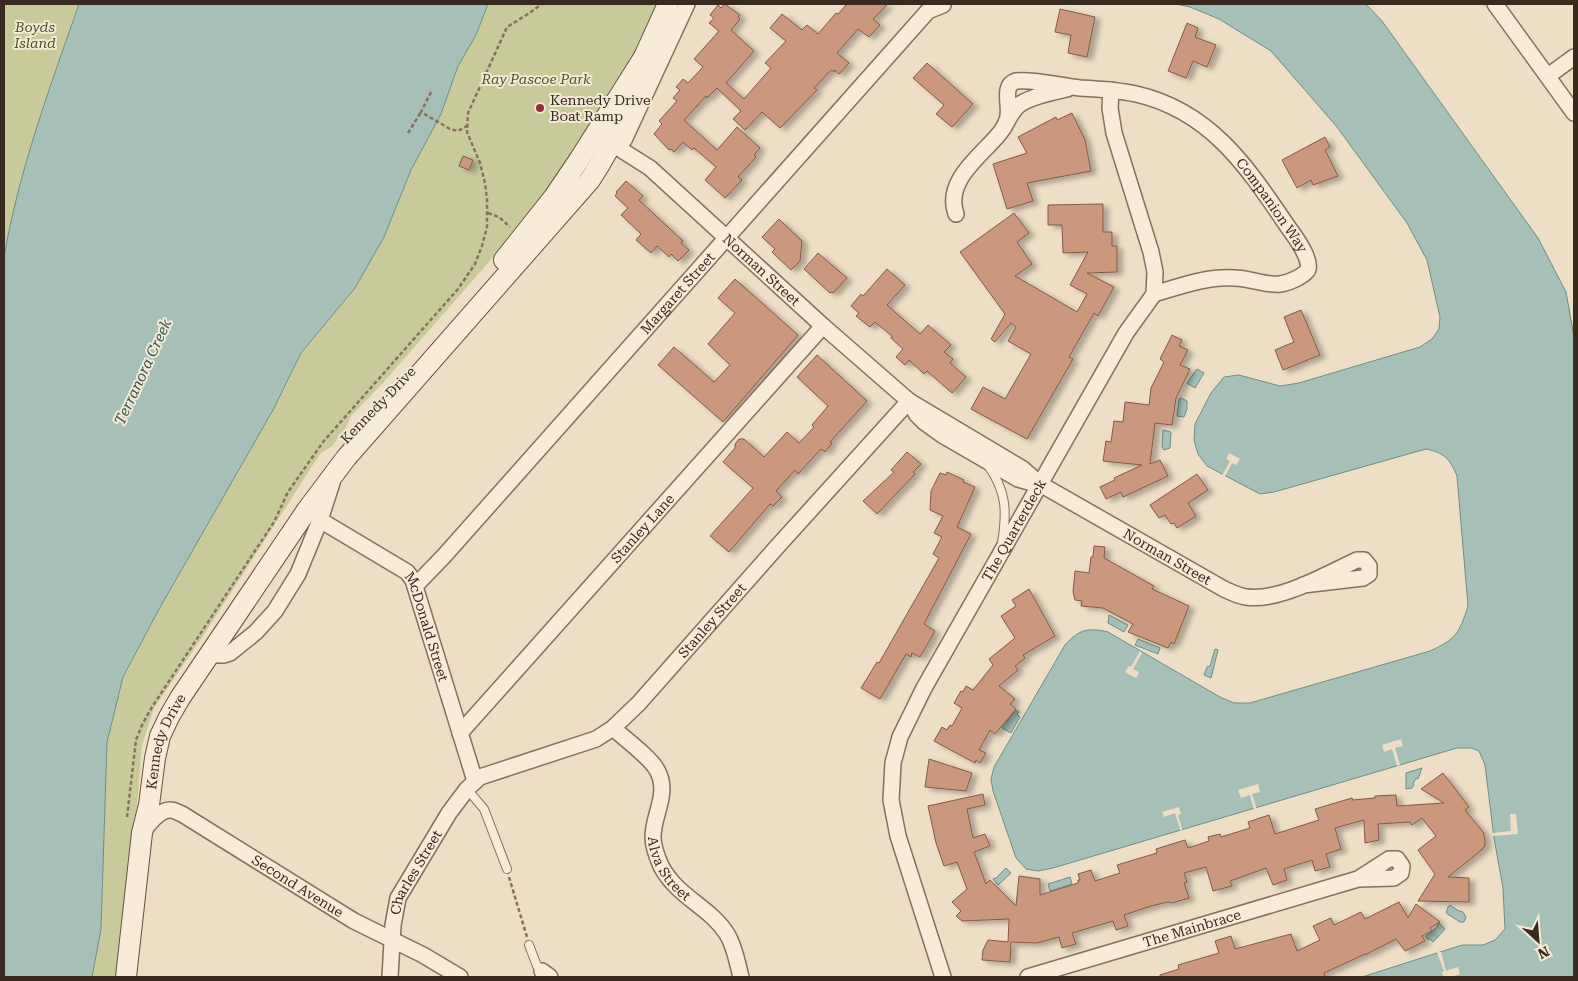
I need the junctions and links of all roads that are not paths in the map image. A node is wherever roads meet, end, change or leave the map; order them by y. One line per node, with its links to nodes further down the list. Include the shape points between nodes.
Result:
1 (668, 4): 5 (street, Kennedy Drive)
2 (687, 4): 12 (street)
3 (1495, 4): 7 (street)
4 (942, 5): 15 (street, Margaret Street, via 928,11)
5 (644, 57): 12 (street, Kennedy Drive); 14 (street, Kennedy Drive, via 569,175)
6 (1574, 57): 7 (street)
7 (1548, 76): 10 (street)
8 (1083, 88): 9 (street, Companion Way); 11 (street, Companion Way, via 1026,101 1017,107); 11 (street, Companion Way, via 1023,80 1012,82 1008,90 1008,116)
9 (1111, 90): 16 (street, via 1112,126 1151,252 1155,272); 16 (street, Companion Way, via 1165,103 1196,119 1217,135 1280,215 1300,244 1308,263 1306,272 1280,284 1220,278)
10 (1574, 113)
11 (1004, 127): 13 (street, Companion Way, via 958,183 952,201)
12 (616, 146): 14 (street, via 606,142 602,144 572,187); 15 (street, Norman Street, via 650,168); 19 (street, Kennedy Drive, via 590,180)
13 (956, 214)
14 (538, 217): 30 (street, Kennedy Drive, via 451,326 345,437 172,694 153,731 148,751 141,805)
15 (727, 238): 17 (street, Norman Street); 24 (street, Margaret Street)
16 (1154, 294): 21 (street, The Quarterdeck, via 1126,333)
17 (824, 326): 18 (street, Norman Street); 28 (street, Stanley Lane)
18 (909, 401): 20 (street, Norman Street, via 924,422); 21 (street, Norman Street, via 1023,469); 27 (street, Stanley Street)
19 (356, 446): 22 (street, via 334,479); 26 (street, Kennedy Drive, via 307,510)
20 (983, 459): 21 (street, Norman Street, via 1018,479); 23 (lane, via 1003,493 1006,506)
21 (1040, 484): 23 (street, The Quarterdeck); 25 (street, Norman Street, via 1240,596 1259,598)
22 (320, 520): 24 (street, McDonald Street, via 407,572); 26 (street, via 298,574 275,611 230,653)
23 (999, 557): 40 (street, The Quarterdeck, via 912,709 893,763 892,800 898,836)
24 (416, 585): 28 (street, McDonald Street)
25 (1304, 585)
26 (210, 655): 30 (street, Kennedy Drive, via 168,717 160,736)
27 (613, 728): 29 (street, Stanley Street, via 588,742 491,773); 39 (street, Alva Street, via 654,765 661,778 662,796 653,838 661,866 679,890 721,926 735,950)
28 (460, 733): 29 (street, McDonald Street)
29 (471, 785): 31 (lane, McDonald Street); 33 (street, Charles Street, via 449,813 402,889)
30 (142, 833): 33 (street, Second Avenue, via 166,811 182,814 354,921); 36 (street, Kennedy Drive)
31 (507, 869)
32 (1358, 879): 41 (street, The Mainbrace)
33 (392, 940): 37 (street, Charles Street); 38 (street, Second Avenue)
34 (529, 945): 35 (lane, via 536,964)
35 (546, 974)
36 (126, 977)
37 (390, 977)
38 (460, 977)
39 (741, 977)
40 (942, 977)
41 (1028, 977)

